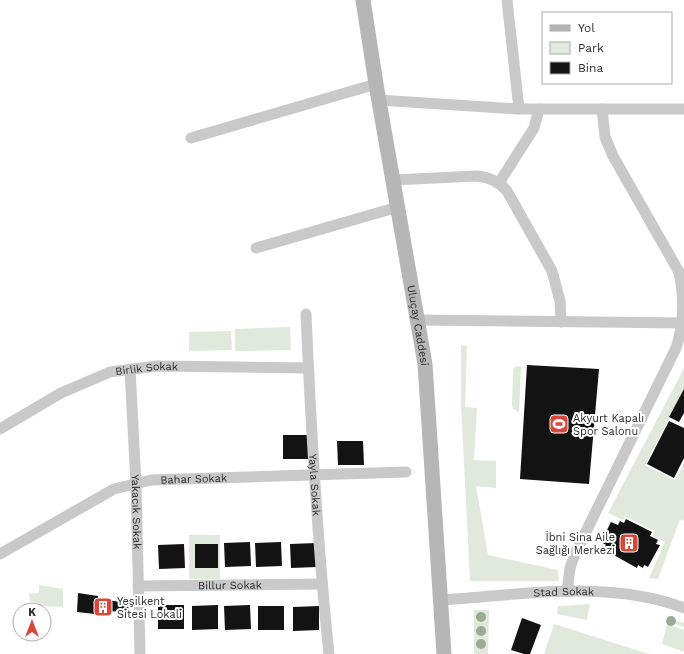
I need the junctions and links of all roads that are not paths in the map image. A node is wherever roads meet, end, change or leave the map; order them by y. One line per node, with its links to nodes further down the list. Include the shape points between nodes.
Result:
1 (363, 0): 3 (street, Uluçay Caddesi)
2 (507, 0): 5 (street)
3 (376, 84): 4 (street, Uluçay Caddesi); 9 (street)
4 (378, 100): 5 (street); 10 (street, Uluçay Caddesi)
5 (519, 109): 6 (street)
6 (539, 109): 7 (street); 11 (street, via 534,128)
7 (602, 109): 8 (street); 17 (street, via 603,127 609,146 679,272)
8 (684, 109)
9 (191, 138)
10 (393, 180): 11 (street, via 476,176); 12 (street, Uluçay Caddesi)
11 (499, 183): 16 (street, via 507,191 552,271 560,301)
12 (398, 207): 13 (street); 15 (street, Uluçay Caddesi)
13 (256, 248)
14 (306, 314): 18 (street, Yayla Sokak)
15 (418, 320): 16 (street); 28 (street, Uluçay Caddesi, via 425,364)
16 (561, 322): 17 (street)
17 (683, 323): 27 (street, via 676,348 575,554 570,568)
18 (308, 368): 19 (street, Birlik Sokak, via 157,366); 22 (street, Yayla Sokak)
19 (130, 370): 20 (street, Birlik Sokak, via 110,372 61,393); 23 (street, Yakacık Sokak)
20 (0, 429)
21 (406, 472): 22 (street, Bahar Sokak)
22 (315, 476): 23 (street, Bahar Sokak, via 151,480); 25 (street, Yayla Sokak)
23 (136, 484): 24 (street, Bahar Sokak, via 114,489); 26 (street, Yakacık Sokak)
24 (0, 554)
25 (322, 584): 26 (street, Billur Sokak); 31 (street, Yayla Sokak)
26 (138, 586): 30 (street, Yakacık Sokak)
27 (567, 592): 28 (street, Stad Sokak); 29 (street, Stad Sokak, via 640,595)
28 (441, 600): 32 (street, Uluçay Caddesi)
29 (684, 608)
30 (140, 654)
31 (330, 654)
32 (444, 654)

